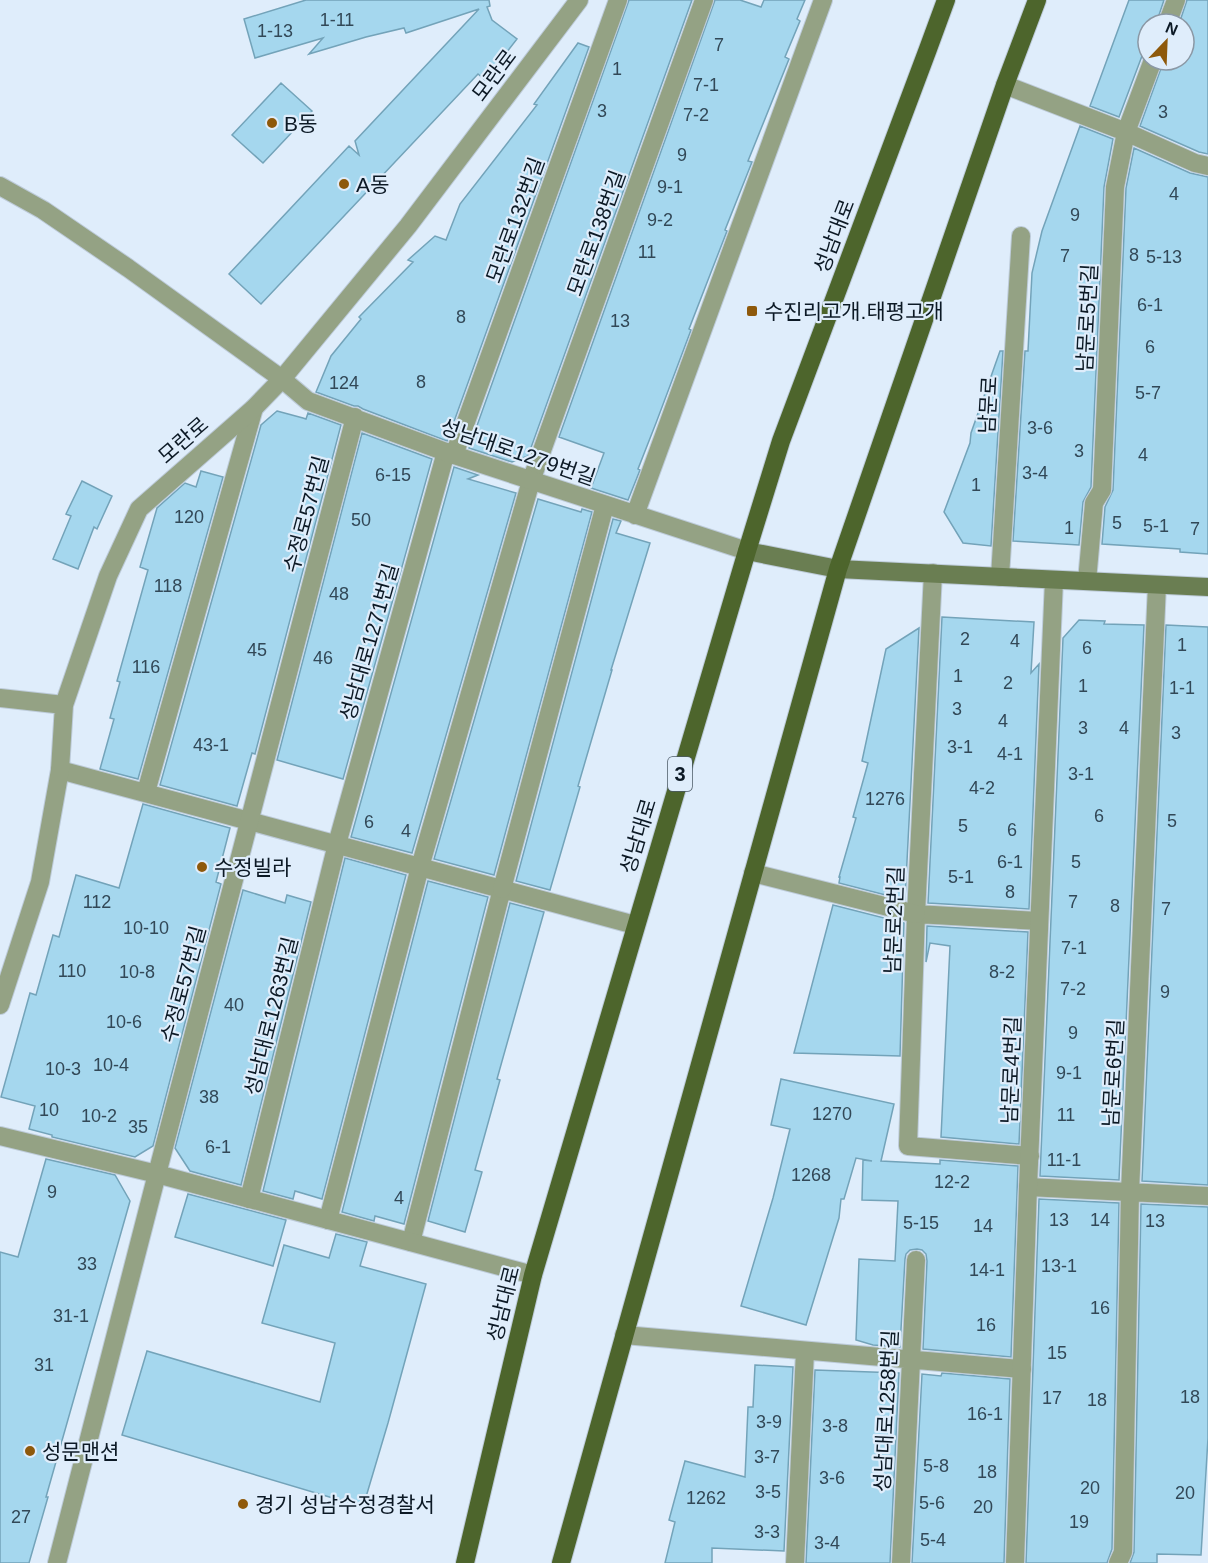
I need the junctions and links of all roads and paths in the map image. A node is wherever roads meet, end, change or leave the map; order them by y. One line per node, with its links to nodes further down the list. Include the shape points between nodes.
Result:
1 (579, 0): 13 (street, 모란로, via 408,226)
2 (618, 0): 16 (street, 모란로132번길)
3 (704, 0): 17 (street, 모란로138번길)
4 (823, 0): 19 (street)
5 (946, 0): 20 (main road, 성남대로 / 3, via 781,441)
6 (1036, 0): 8 (main road)
7 (1149, 72): 9 (street, 남문로5번길)
8 (1005, 85): 9 (street); 21 (main road)
9 (1126, 132): 10 (street); 25 (street, 남문로5번길, via 1115,187 1102,490 1094,503)
10 (1208, 166)
11 (0, 186): 13 (street, 성남대로1279번길, via 128,268)
12 (1021, 236): 23 (street, 남문로)
13 (282, 379): 14 (street, 모란로); 15 (street, 성남대로1279번길, via 308,401)
14 (254, 408): 29 (street, 모란로, via 139,509 108,576); 31 (street)
15 (355, 417): 16 (street, 성남대로1279번길); 32 (street, 수정로57번길)
16 (450, 453): 17 (street, 성남대로1279번길); 33 (street, 성남대로1271번길)
17 (531, 481): 18 (street, 성남대로1279번길); 34 (street)
18 (605, 506): 19 (street, 성남대로1279번길); 36 (street)
19 (635, 515): 20 (street, 성남대로1279번길)
20 (747, 551): 21 (main road); 39 (main road, 성남대로 / 3)
21 (838, 569): 22 (main road); 35 (main road)
22 (933, 573): 23 (main road); 37 (street, 남문로2번길)
23 (1000, 577): 24 (main road)
24 (1053, 580): 25 (main road); 38 (street, 남문로4번길)
25 (1087, 581): 26 (main road)
26 (1157, 585): 27 (main road); 45 (street, 남문로6번길)
27 (1208, 587)
28 (0, 698): 29 (street)
29 (64, 705): 30 (street, 모란로)
30 (60, 770): 31 (street); 40 (street, 모란로, via 40,882)
31 (146, 792): 32 (street)
32 (249, 820): 33 (street); 43 (street, 수정로57번길)
33 (337, 844): 34 (street); 47 (street, 성남대로1263번길)
34 (420, 867): 36 (street); 48 (street)
35 (753, 873): 37 (street); 52 (main road)
36 (502, 889): 39 (street); 49 (street)
37 (916, 914): 38 (street); 42 (street, 남문로2번길, via 908,1146)
38 (1039, 921): 42 (street, 남문로4번길)
39 (635, 925): 51 (main road, 성남대로 / 3)
40 (0, 1005)
41 (0, 1136): 43 (street)
42 (1030, 1156): 44 (street, 남문로4번길)
43 (157, 1174): 47 (street); 56 (street, 수정로57번길)
44 (1028, 1187): 45 (street); 55 (street, 남문로4번길)
45 (1130, 1192): 46 (street); 62 (street, 남문로6번길, via 1123,1552)
46 (1208, 1196)
47 (249, 1199): 48 (street)
48 (328, 1220): 49 (street)
49 (411, 1242): 51 (street)
50 (916, 1260): 54 (street, 성남대로1258번길)
51 (533, 1275): 57 (main road, 성남대로 / 3)
52 (624, 1335): 53 (street); 58 (main road)
53 (806, 1351): 54 (street); 59 (street)
54 (911, 1360): 55 (street); 60 (street, 성남대로1258번길)
55 (1022, 1369): 61 (street, 남문로4번길)
56 (57, 1563)
57 (465, 1563)
58 (561, 1563)
59 (795, 1563)
60 (901, 1563)
61 (1015, 1563)
62 (1118, 1563)

